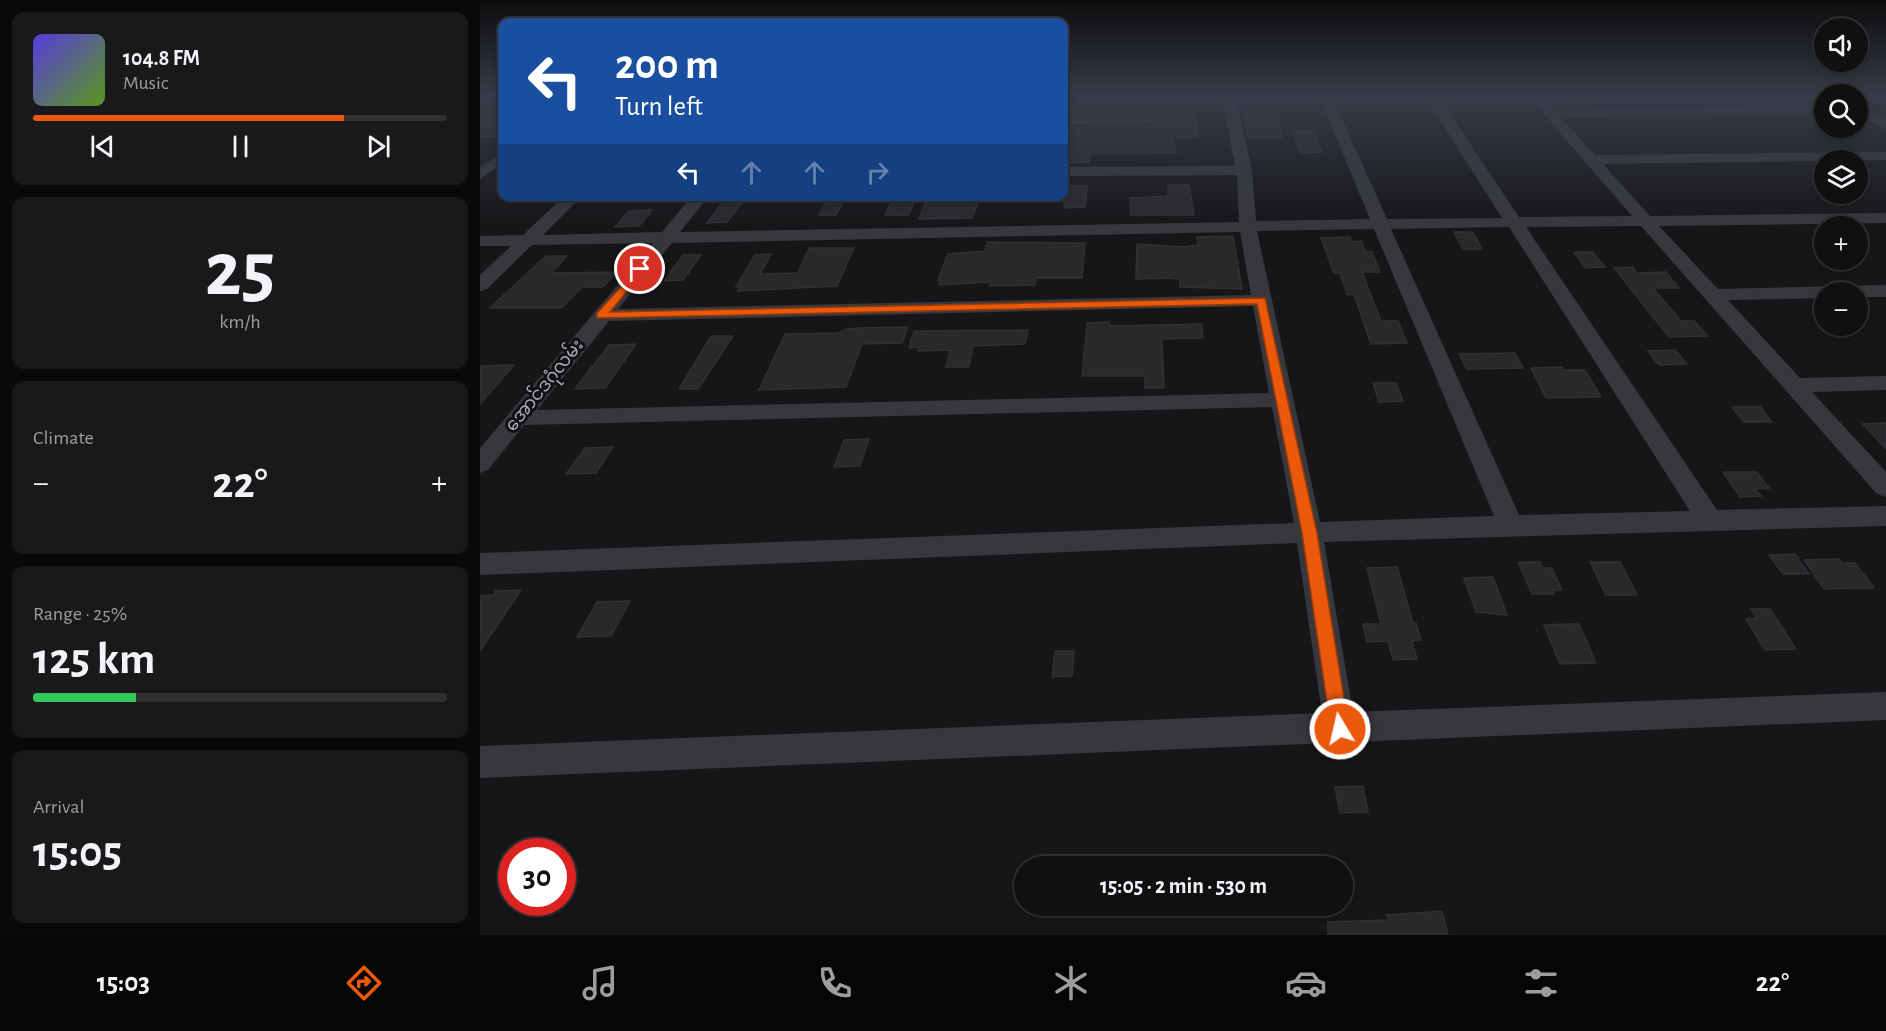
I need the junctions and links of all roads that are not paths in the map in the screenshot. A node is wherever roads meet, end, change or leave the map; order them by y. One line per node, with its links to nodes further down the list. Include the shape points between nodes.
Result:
1 (1237, 140): 8 (street)
2 (1343, 140): 16 (street)
3 (1460, 140): 15 (street)
4 (1573, 140): 7 (street)
5 (1886, 156): 7 (street)
6 (498, 160): 10 (street)
7 (1591, 160): 14 (street)
8 (1244, 170): 9 (street); 17 (street)
9 (1068, 172)
10 (480, 174)
11 (569, 201): 19 (street)
12 (697, 201): 18 (street, အောင်ဒဂုံလမ်း)
13 (1886, 218): 14 (street)
14 (1643, 220): 15 (street); 23 (street)
15 (1514, 221): 16 (street); 33 (street)
16 (1378, 224): 17 (street); 34 (street)
17 (1248, 227): 18 (street); 24 (street)
18 (666, 238): 19 (street); 25 (street, အောင်ဒဂုံလမ်း)
19 (527, 240): 20 (street); 21 (street)
20 (480, 242)
21 (480, 285)
22 (1886, 291): 23 (street)
23 (1710, 295): 27 (street)
24 (1262, 300): 25 (street); 28 (street)
25 (601, 315): 29 (street, အောင်ဒဂုံလမ်း)
26 (1886, 383): 27 (street)
27 (1795, 385): 31 (street)
28 (1280, 400): 29 (street); 35 (street)
29 (516, 418): 30 (street, အောင်ဒဂုံလမ်း)
30 (480, 464)
31 (1886, 488)
32 (1886, 516): 33 (street)
33 (1709, 519): 34 (street)
34 (1511, 525): 35 (street)
35 (1310, 533): 36 (street); 38 (street)
36 (480, 564)
37 (1886, 706): 38 (street)
38 (1340, 729): 39 (street)
39 (480, 762)

